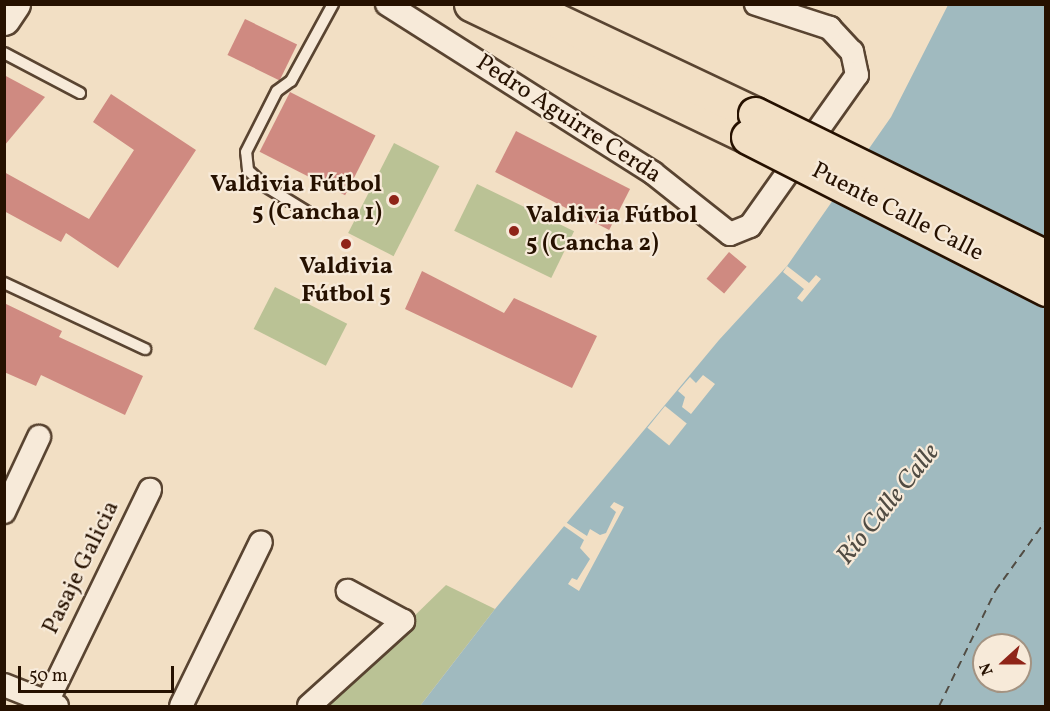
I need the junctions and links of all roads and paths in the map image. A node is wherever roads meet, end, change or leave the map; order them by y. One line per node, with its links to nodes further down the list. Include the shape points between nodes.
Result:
1 (14, 4): 7 (main road)
2 (333, 4): 11 (lane, via 291,81 277,91 246,152 248,170 265,186)
3 (387, 4): 6 (street, Pedro Aguirre Cerda, via 653,173 730,234 750,226 857,75 852,52 830,28)
4 (471, 4): 10 (highway, Pedro Aguirre Cerda)
5 (522, 4): 10 (highway)
6 (756, 4)
7 (4, 19)
8 (4, 53): 9 (lane)
9 (80, 93)
10 (752, 125): 12 (highway, Puente Calle Calle, bridge); 14 (highway, Puente Calle Calle, bridge)
11 (309, 213)
12 (1046, 257)
13 (4, 283): 15 (lane)
14 (1046, 289)
15 (145, 349)
16 (39, 438): 18 (street)
17 (150, 490): 22 (street, Pasaje Galicia)
18 (4, 512)
19 (261, 542): 23 (street)
20 (348, 591): 24 (street, via 403,621)
21 (4, 685): 22 (street)
22 (52, 704)
23 (181, 706)
24 (309, 706)

